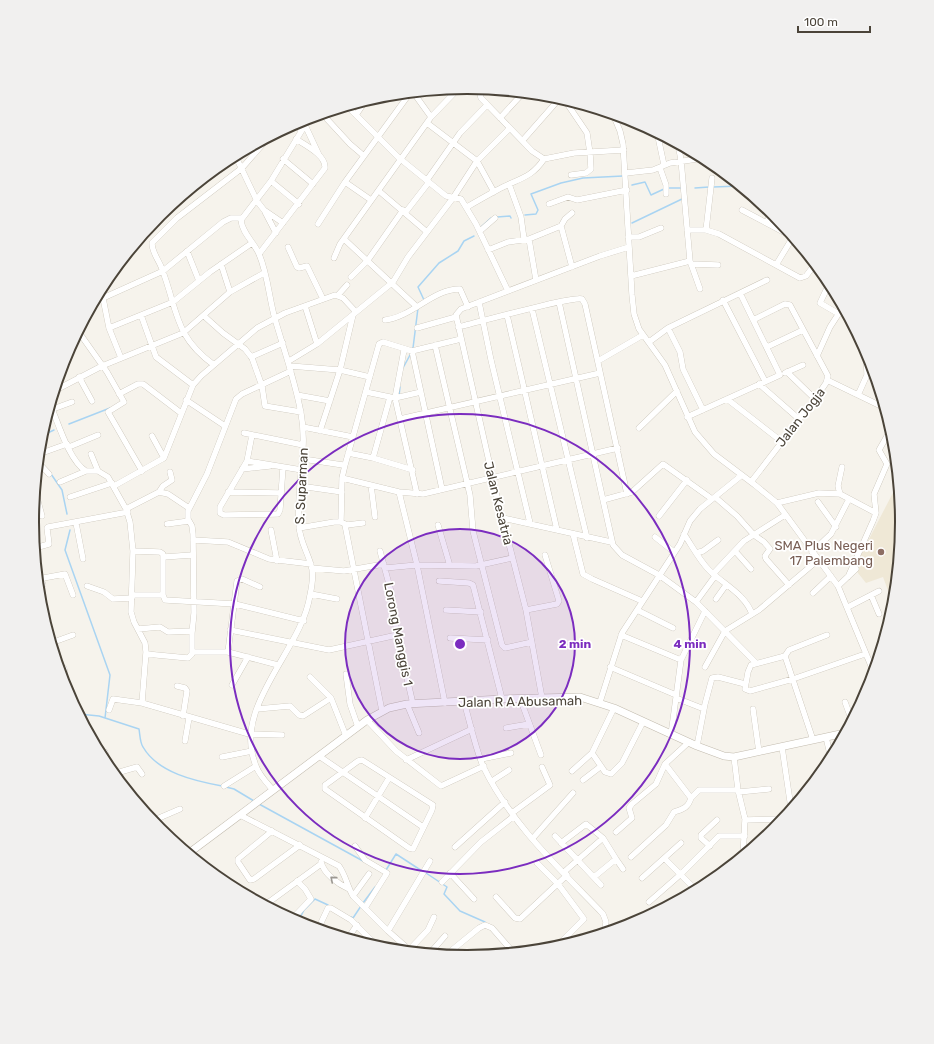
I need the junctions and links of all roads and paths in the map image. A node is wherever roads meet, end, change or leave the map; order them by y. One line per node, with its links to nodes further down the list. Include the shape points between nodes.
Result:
1 (481, 94): 7 (street)
2 (453, 95): 12 (street)
3 (417, 97): 12 (street)
4 (517, 97): 14 (street)
5 (406, 99): 19 (street)
6 (555, 103): 22 (street)
7 (487, 105): 14 (street); 23 (street)
8 (569, 107): 27 (street, via 587,133)
9 (361, 108): 11 (street)
10 (351, 110): 11 (street)
11 (356, 115): 19 (street)
12 (431, 117): 16 (street)
13 (326, 118): 29 (street)
14 (500, 118): 18 (street)
15 (616, 121): 25 (street)
16 (427, 123): 23 (street); 34 (street)
17 (304, 127): 20 (street); 28 (street)
18 (510, 128): 22 (street); 36 (street)
19 (378, 137): 29 (street); 34 (street)
20 (296, 139): 28 (street); 30 (street)
21 (658, 139): 37 (street)
22 (523, 140): 31 (street, via 532,151)
23 (452, 142): 36 (street); 43 (street)
24 (258, 149): 38 (street)
25 (624, 150): 27 (street); 39 (street)
26 (679, 150): 35 (street)
27 (590, 153): 31 (street, via 574,153); 40 (street, via 591,169 586,173)
28 (320, 156): 45 (street, via 325,168)
29 (364, 156): 44 (street)
30 (284, 159): 42 (street); 45 (street)
31 (544, 159): 46 (street, via 531,174)
32 (694, 159): 35 (street)
33 (238, 160): 38 (street)
34 (402, 160): 43 (street); 48 (street)
35 (681, 160): 37 (street); 70 (street)
36 (477, 161): 49 (street); 51 (street)
37 (662, 166): 39 (street); 50 (street)
38 (242, 168): 53 (street); 93 (street, via 177,218 153,242 153,251)
39 (626, 172): 47 (street)
40 (570, 175)
41 (712, 178): 71 (street)
42 (271, 180): 53 (street); 54 (street)
43 (428, 181): 51 (street, via 446,196); 59 (street)
44 (345, 182): 52 (street); 66 (street)
45 (313, 184): 54 (street)
46 (509, 184): 49 (street); 77 (street)
47 (627, 190): 55 (street, via 577,200 568,197); 75 (street)
48 (379, 191): 52 (street); 59 (street)
49 (494, 192): 56 (street)
50 (666, 194)
51 (453, 198): 56 (street, via 459,198); 72 (street)
52 (371, 200): 76 (street)
53 (257, 201): 57 (street); 61 (street)
54 (298, 204): 65 (street)
55 (549, 204)
56 (467, 207): 73 (street)
57 (264, 210): 65 (street); 74 (street)
58 (742, 210): 64 (street)
59 (404, 211): 72 (street); 86 (street)
60 (572, 213): 67 (street)
61 (241, 218): 79 (street, S. Suparman, via 243,228); 83 (street, via 228,219)
62 (495, 218): 73 (street)
63 (769, 218): 64 (street)
64 (767, 222): 69 (street)
65 (283, 223): 74 (street)
66 (318, 224)
67 (561, 226): 77 (street); 91 (street)
68 (661, 228): 75 (street, via 639,237)
69 (779, 229)
70 (687, 230): 71 (street); 87 (street)
71 (706, 230): 90 (street, via 719,234)
72 (427, 232): 100 (street)
73 (480, 232): 82 (street)
74 (276, 233): 84 (street)
75 (628, 237): 81 (street)
76 (344, 239): 85 (street); 86 (street)
77 (526, 239): 82 (street, via 506,242); 97 (street)
78 (790, 241): 90 (street)
79 (252, 243): 84 (street, S. Suparman); 88 (street)
80 (288, 247): 109 (street, via 297,267 307,266)
81 (629, 247): 91 (street); 95 (street)
82 (488, 250): 104 (street)
83 (187, 251): 93 (street); 99 (street)
84 (260, 254): 94 (street, S. Suparman)
85 (334, 258)
86 (368, 260): 96 (street); 100 (street)
87 (691, 263): 89 (street); 95 (street); 102 (street)
88 (221, 264): 99 (street); 105 (street)
89 (718, 264)
90 (776, 265): 92 (street, via 802,278)
91 (572, 267): 97 (street)
92 (812, 268)
93 (163, 271): 108 (street); 111 (street)
94 (264, 273): 105 (street); 124 (street, S. Suparman)
95 (631, 276): 134 (street, via 634,314)
96 (351, 277)
97 (536, 280): 104 (street)
98 (767, 280): 106 (street)
99 (199, 281): 111 (street)
100 (393, 282): 115 (street); 118 (street)
101 (347, 285): 107 (street)
102 (700, 289)
103 (826, 290): 119 (street, via 820,304)
104 (508, 291): 112 (street)
105 (230, 292): 122 (street)
106 (740, 293): 110 (street); 126 (street)
107 (338, 295): 109 (street); 118 (street)
108 (103, 298): 129 (street)
109 (323, 299): 114 (street)
110 (723, 300): 131 (street); 163 (street)
111 (173, 302): 120 (street); 133 (street)
112 (479, 302): 116 (street); 127 (street)
113 (559, 302): 117 (street); 149 (street, via 578,298 584,301); 161 (street)
114 (305, 306): 124 (street); 141 (street)
115 (417, 307): 116 (street, via 456,289 460,289); 125 (street)
116 (468, 307): 123 (street, via 461,309)
117 (532, 309): 121 (street); 165 (street)
118 (354, 313): 141 (street); 154 (street)
119 (839, 314): 146 (street)
120 (141, 315): 129 (street); 139 (street)
121 (507, 315): 127 (street); 169 (street)
122 (204, 316): 133 (street); 140 (street)
123 (456, 317): 128 (street, Jalan Kesatria); 130 (street)
124 (275, 318): 138 (street, S. Suparman); 140 (street, via 257,328)
125 (385, 320)
126 (753, 320): 132 (street, Jalan Jogja, via 788,304); 143 (street)
127 (483, 321): 128 (street); 175 (street)
128 (458, 327): 136 (street, Jalan Kesatria)
129 (108, 328): 148 (street)
130 (417, 328)
131 (668, 328): 137 (street); 188 (street, via 680,352 683,370)
132 (803, 330): 143 (street); 146 (street, Jalan Jogja)
133 (183, 333): 139 (street); 150 (street, via 196,351)
134 (643, 335): 137 (street); 149 (street)
135 (82, 336): 152 (street)
136 (461, 339): 142 (street); 183 (street, Jalan Kesatria)
137 (649, 342): 170 (street, via 665,365)
138 (283, 343): 147 (street); 153 (street, S. Suparman)
139 (152, 344): 148 (street); 166 (street, via 158,359)
140 (238, 344): 147 (street); 150 (street)
141 (316, 344): 153 (street)
142 (435, 345): 145 (street); 187 (street)
143 (767, 347): 158 (street)
144 (404, 350): 145 (street); 160 (street, via 380,343); 177 (street)
145 (412, 352): 172 (street)
146 (817, 356): 162 (street, Jalan Jogja, via 827,372)
147 (251, 357): 167 (street)
148 (121, 358): 152 (street)
149 (598, 361): 157 (street)
150 (214, 365): 166 (street)
151 (803, 365): 156 (street)
152 (102, 366): 159 (street); 173 (street)
153 (290, 366): 154 (street); 167 (street); 174 (street, S. Suparman)
154 (340, 370): 160 (street); 182 (street)
155 (867, 371): 176 (street)
156 (787, 372): 158 (street); 179 (street)
157 (600, 373): 161 (street); 209 (street)
158 (780, 374): 163 (street)
159 (79, 377): 168 (street); 180 (street)
160 (370, 377): 171 (street)
161 (576, 379): 165 (street); 212 (street)
162 (827, 380): 176 (street); 179 (street, Jalan Jogja)
163 (765, 381): 164 (street)
164 (759, 384): 178 (street); 195 (street)
165 (551, 385): 169 (street); 217 (street)
166 (193, 386): 181 (street)
167 (262, 386): 190 (street, via 265,406); 196 (street, via 236,399)
168 (61, 387)
169 (524, 389): 175 (street); 221 (street)
170 (677, 391): 193 (street); 198 (street)
171 (366, 392): 177 (street); 204 (street)
172 (421, 392): 177 (street); 191 (street)
173 (119, 394): 192 (street, via 143,384); 230 (street, via 123,404 108,413)
174 (297, 395): 182 (street); 190 (street, S. Suparman)
175 (499, 395): 183 (street); 231 (street)
176 (858, 395): 185 (street)
177 (393, 397): 194 (street); 215 (street)
178 (727, 399): 188 (street); 206 (street)
179 (815, 399): 195 (street, Jalan Jogja)
180 (92, 400)
181 (186, 400): 192 (street); 196 (street)
182 (330, 401): 199 (street)
183 (475, 401): 187 (street); 235 (street, Jalan Kesatria)
184 (72, 402): 186 (street)
185 (878, 405)
186 (55, 406)
187 (449, 407): 191 (street); 240 (street)
188 (703, 410): 193 (street)
189 (54, 412): 208 (street)
190 (301, 412): 197 (street, S. Suparman)
191 (425, 412): 194 (street); 244 (street)
192 (181, 413): 214 (street)
193 (687, 417): 234 (street, via 706,446)
194 (400, 418): 227 (street)
195 (799, 419): 206 (street, Jalan Jogja)
196 (224, 426): 260 (street, via 208,474)
197 (303, 427): 199 (street); 207 (street, S. Suparman)
198 (639, 428)
199 (320, 431): 204 (street)
200 (244, 433): 202 (street)
201 (98, 435): 208 (street)
202 (252, 435): 207 (street); 218 (street)
203 (152, 436): 214 (street)
204 (352, 437): 211 (street)
205 (886, 437): 262 (street, via 879,450 887,464 874,494)
206 (781, 441): 239 (street, Jalan Jogja)
207 (303, 445): 216 (street, S. Suparman)
208 (68, 446): 210 (street); 228 (street)
209 (618, 448): 212 (street); 251 (street)
210 (45, 452)
211 (348, 453): 215 (street); 236 (street)
212 (593, 453): 217 (street); 256 (street)
213 (91, 454): 229 (street)
214 (164, 458): 230 (street)
215 (373, 458): 227 (street)
216 (303, 459): 220 (street); 226 (street, S. Suparman)
217 (567, 460): 221 (street); 283 (street)
218 (247, 461): 219 (street); 225 (street)
219 (274, 465): 223 (street); 225 (street)
220 (342, 465)
221 (541, 465): 231 (street); 278 (street)
222 (43, 467): 233 (street)
223 (283, 467): 226 (street); 249 (street)
224 (842, 467): 252 (street, via 838,486)
225 (242, 469): 246 (street)
226 (302, 470): 243 (street, S. Suparman)
227 (413, 470): 250 (street)
228 (86, 471): 229 (street); 238 (street)
229 (98, 471): 241 (street, via 106,474)
230 (142, 471): 241 (street)
231 (517, 471): 235 (street); 273 (street)
232 (170, 472): 245 (street, via 172,480)
233 (49, 474)
234 (742, 475): 239 (street); 254 (street)
235 (492, 477): 240 (street); 267 (street, Jalan Kesatria)
236 (342, 478): 242 (street); 247 (street)
237 (687, 480): 251 (street, via 662,464); 254 (street); 265 (street)
238 (60, 482)
239 (751, 482): 258 (street)
240 (466, 483): 244 (street); 302 (street, via 472,510 473,531)
241 (113, 485): 253 (street); 261 (street)
242 (371, 485): 248 (street); 266 (street)
243 (300, 486): 247 (street); 276 (street, S. Suparman)
244 (442, 489): 250 (street)
245 (159, 492): 260 (street, via 168,494); 261 (street)
246 (228, 492): 249 (street); 249 (street, via 219,509 223,514 276,515 280,510)
247 (342, 492): 272 (street)
248 (399, 492): 250 (street); 301 (street)
249 (281, 493)
250 (417, 494)
251 (628, 494): 256 (street)
252 (840, 494): 255 (street); 258 (street, via 819,493)
253 (70, 497)
254 (714, 498): 280 (street, via 694,515); 281 (street, via 737,516)
255 (849, 499): 262 (street); 275 (street)
256 (603, 500): 286 (street)
257 (818, 502): 275 (street)
258 (777, 503): 263 (street)
259 (40, 507): 264 (street)
260 (189, 508): 268 (street)
261 (127, 511): 269 (street); 288 (street)
262 (876, 513): 313 (street)
263 (785, 515): 281 (street); 292 (street)
264 (42, 516)
265 (659, 516)
266 (375, 517)
267 (504, 518): 273 (street); 298 (street, Jalan Kesatria)
268 (189, 521): 271 (street); 284 (street)
269 (76, 522): 287 (street, via 48,527 49,544); 297 (street)
270 (364, 523): 272 (street)
271 (167, 524)
272 (344, 524): 276 (street, via 316,524); 308 (street)
273 (530, 524): 278 (street)
274 (438, 525): 305 (street)
275 (836, 527): 292 (street)
276 (299, 528): 303 (street, S. Suparman)
277 (271, 530): 300 (street)
278 (557, 530): 279 (street)
279 (572, 534): 283 (street); 330 (street, via 583,574)
280 (684, 534): 291 (street); 293 (street)
281 (754, 535): 290 (street, via 744,540); 316 (street, via 768,545 770,549 765,556 766,559)
282 (656, 537): 291 (street)
283 (587, 538): 286 (street)
284 (193, 540): 294 (street); 300 (street, via 228,542)
285 (718, 540): 293 (street)
286 (612, 542): 309 (street, via 622,556)
287 (40, 547)
288 (132, 551): 296 (street, via 160,552); 326 (street)
289 (380, 551): 304 (street, Lorong Manggis 1)
290 (735, 551): 306 (street); 310 (street)
291 (674, 552): 309 (street)
292 (812, 552): 299 (street)
293 (696, 553): 310 (street)
294 (192, 555): 296 (street); 329 (street)
295 (545, 555): 335 (street, via 559,601 556,604)
296 (164, 557): 324 (street)
297 (84, 558)
298 (512, 558): 302 (street); 335 (street, Jalan Kesatria)
299 (818, 560): 311 (street); 316 (street)
300 (277, 561): 303 (street)
301 (417, 565): 304 (street); 305 (street); 380 (street)
302 (482, 565): 305 (street); 356 (street, via 502,646 505,648)
303 (311, 566): 308 (street, via 337,572); 322 (street, S. Suparman)
304 (384, 566): 308 (street); 348 (street, Lorong Manggis 1, via 392,596)
305 (450, 566)
306 (751, 569)
307 (856, 569): 313 (street)
308 (353, 570): 352 (street)
309 (659, 575): 330 (street); 331 (street)
310 (714, 575): 315 (street); 331 (street)
311 (831, 576): 318 (street); 321 (street)
312 (43, 577): 323 (street, via 65,574)
313 (848, 577): 318 (street)
314 (439, 581): 338 (street, via 472,584)
315 (726, 584): 328 (street); 339 (street, via 746,602)
316 (789, 585): 339 (street)
317 (87, 586): 326 (street, via 115,599)
318 (838, 586): 333 (street)
319 (260, 587): 332 (street, via 239,580 236,583)
320 (879, 591): 325 (street)
321 (813, 593)
322 (311, 594): 327 (street); 341 (street, S. Suparman)
323 (73, 595)
324 (163, 595): 326 (street); 329 (street, via 166,601)
325 (871, 595): 333 (street); 340 (street)
326 (132, 597): 343 (street, via 132,617)
327 (337, 599)
328 (716, 599)
329 (194, 601): 332 (street); 345 (street)
330 (642, 601): 336 (street)
331 (696, 602): 337 (street)
332 (235, 604): 341 (street); 344 (street)
333 (848, 607): 360 (street)
334 (446, 610): 338 (street)
335 (526, 610): 356 (street, Jalan Kesatria)
336 (636, 610): 342 (street); 349 (street)
337 (705, 611): 346 (street); 363 (street)
338 (481, 612): 353 (street)
339 (752, 614): 346 (street)
340 (880, 614)
341 (304, 620): 355 (street, S. Suparman)
342 (674, 628)
343 (138, 629): 345 (street, via 160,627 168,632); 359 (street, via 146,643)
344 (230, 630): 355 (street); 358 (street)
345 (192, 631): 357 (street)
346 (725, 631): 364 (street); 368 (street)
347 (73, 635): 354 (street)
348 (397, 635): 352 (street); 385 (street, Lorong Manggis 1)
349 (621, 635): 363 (street); 367 (street)
350 (827, 635): 361 (street, via 789,650)
351 (450, 638): 353 (street)
352 (368, 640): 355 (street, via 329,650 315,649); 391 (street)
353 (488, 640): 377 (street)
354 (56, 641)
355 (291, 641): 365 (street, S. Suparman)
356 (532, 642): 379 (street, Jalan Kesatria)
357 (192, 652): 358 (street); 359 (street, via 192,656 188,658)
358 (228, 652): 362 (street)
359 (146, 654): 384 (street)
360 (865, 654): 366 (street); 371 (street)
361 (785, 656): 364 (street); 371 (street)
362 (248, 657): 365 (street); 373 (street)
363 (680, 660): 375 (street)
364 (756, 663): 372 (street, via 750,667)
365 (278, 665): 388 (street, S. Suparman)
366 (870, 665)
367 (610, 667): 375 (street); 382 (street)
368 (705, 667)
369 (346, 674): 397 (street, via 350,704)
370 (310, 677): 376 (street)
371 (793, 679): 372 (street, via 750,691 745,689); 407 (street)
372 (745, 684): 387 (street, via 718,677 712,678)
373 (232, 685)
374 (177, 686): 393 (street, via 187,690)
375 (676, 696): 387 (street); 403 (street)
376 (331, 698): 388 (street, via 303,716 290,706); 405 (street)
377 (502, 698): 378 (street, Jalan R A Abusamah); 381 (street, Jalan R A Abusamah)
378 (520, 698): 379 (street, Jalan R A Abusamah); 396 (street)
379 (542, 698): 382 (street, Jalan R A Abusamah, via 580,697)
380 (445, 702): 381 (street, Jalan R A Abusamah); 385 (street, Jalan R A Abusamah)
381 (464, 702): 399 (street)
382 (600, 702): 386 (street, Jalan R A Abusamah)
383 (845, 702): 392 (street)
384 (142, 703): 390 (street, via 113,699); 393 (street)
385 (410, 704): 391 (street, Jalan R A Abusamah); 401 (street, Lorong Manggis 1)
386 (614, 708): 395 (street, Jalan R A Abusamah); 416 (street)
387 (704, 708): 410 (street)
388 (257, 709): 400 (street, S. Suparman)
389 (753, 709): 414 (street)
390 (109, 710)
391 (382, 711): 394 (street, Jalan R A Abusamah)
392 (849, 714)
393 (186, 717): 400 (street); 408 (street)
394 (367, 720): 397 (street, Jalan R A Abusamah); 422 (street)
395 (643, 722): 403 (street, Jalan R A Abusamah); 427 (street, via 622,763 614,772 607,774)
396 (529, 724): 398 (street); 417 (street)
397 (358, 727): 405 (street, Jalan R A Abusamah)
398 (506, 728)
399 (472, 729): 421 (street); 422 (street)
400 (249, 734): 402 (street); 413 (street, S. Suparman)
401 (419, 734)
402 (282, 735)
403 (671, 735): 409 (street, Jalan R A Abusamah)
404 (839, 735): 406 (street, Jalan R A Abusamah)
405 (346, 736): 418 (street, Jalan R A Abusamah)
406 (826, 738): 407 (street, Jalan R A Abusamah); 412 (street)
407 (813, 740): 411 (street, Jalan R A Abusamah)
408 (185, 742)
409 (689, 742): 410 (street, Jalan R A Abusamah); 423 (street)
410 (697, 746): 420 (street, Jalan R A Abusamah)
411 (782, 747): 414 (street, Jalan R A Abusamah); 444 (street)
412 (829, 750)
413 (252, 751): 419 (street); 424 (street, S. Suparman)
414 (759, 752): 420 (street, Jalan R A Abusamah)
415 (511, 753): 421 (street)
416 (592, 753): 427 (street); 429 (street)
417 (541, 755)
418 (320, 756): 431 (street); 437 (street, Jalan R A Abusamah)
419 (222, 757)
420 (734, 757): 439 (street)
421 (481, 759): 425 (street)
422 (406, 760): 425 (street, via 442,786)
423 (665, 764): 442 (street); 455 (street, via 656,784 632,804 631,820)
424 (256, 766): 436 (street); 437 (street, S. Suparman)
425 (484, 766): 435 (street)
426 (542, 767): 446 (street, via 550,785)
427 (600, 767): 434 (street)
428 (509, 770): 435 (street)
429 (572, 771)
430 (120, 772): 432 (street, via 137,767)
431 (342, 773): 433 (street, via 362,760); 441 (street); 449 (street, via 325,785 325,789)
432 (142, 774)
433 (389, 778): 441 (street); 453 (street, via 433,805)
434 (583, 780)
435 (492, 781): 443 (street)
436 (224, 786)
437 (273, 790): 447 (street, Jalan R A Abusamah)
438 (769, 790): 439 (street)
439 (738, 791): 442 (street, via 699,790); 452 (street)
440 (573, 793): 458 (street)
441 (377, 797): 449 (street); 453 (street)
442 (691, 798): 468 (street, via 688,806 674,812 666,825)
443 (505, 802): 446 (street); 465 (street)
444 (790, 803)
445 (180, 809): 448 (street)
446 (513, 814): 458 (street); 477 (street)
447 (240, 815): 454 (street); 467 (street, Jalan R A Abusamah)
448 (158, 818)
449 (365, 818): 453 (street, via 411,849)
450 (775, 819): 452 (street)
451 (717, 820): 464 (street, via 701,835)
452 (745, 820): 457 (street)
453 (423, 828)
454 (272, 831): 462 (street); 462 (street, via 238,859 250,880)
455 (616, 832)
456 (555, 836): 460 (street)
457 (745, 836): 464 (street, via 720,836); 466 (street)
458 (533, 838): 478 (street)
459 (603, 838): 460 (street, via 586,824); 470 (street); 473 (street)
460 (561, 843): 473 (street)
461 (681, 843): 469 (street)
462 (300, 844): 471 (street)
463 (355, 846): 493 (street, via 365,860 386,872)
464 (710, 846): 479 (street)
465 (455, 847)
466 (744, 849)
467 (192, 850)
468 (631, 857)
469 (666, 858): 479 (street); 481 (street)
470 (616, 859): 475 (street); 480 (street)
471 (321, 861): 482 (street); 487 (street, one-way to 471, via 332,878); 487 (street, via 339,866)
472 (430, 861): 499 (street)
473 (578, 861): 478 (street); 480 (street)
474 (537, 863): 484 (street)
475 (624, 869)
476 (369, 874): 488 (street)
477 (450, 874): 483 (street); 490 (street)
478 (566, 874): 484 (street); 498 (street, via 603,914)
479 (681, 874): 486 (street); 492 (street)
480 (594, 878): 485 (street)
481 (642, 878)
482 (297, 881): 491 (street); 494 (street, via 311,899)
483 (442, 882)
484 (558, 884): 489 (street, via 520,919 514,918); 503 (street, via 584,919)
485 (601, 885)
486 (692, 886)
487 (349, 889): 488 (street)
488 (353, 896): 493 (street)
489 (496, 897)
490 (474, 899)
491 (270, 902)
492 (649, 902)
493 (362, 906): 499 (street)
494 (297, 914)
495 (434, 917): 505 (street, via 428,930)
496 (321, 924): 497 (street, via 330,908 344,914)
497 (357, 925): 500 (street); 502 (street)
498 (605, 927)
499 (388, 931): 504 (street)
500 (351, 934)
501 (445, 936): 507 (street)
502 (370, 938)
503 (565, 938)
504 (405, 945)
505 (414, 946)
506 (510, 947): 508 (street, via 492,928 485,925)
507 (434, 948)
508 (453, 949)

